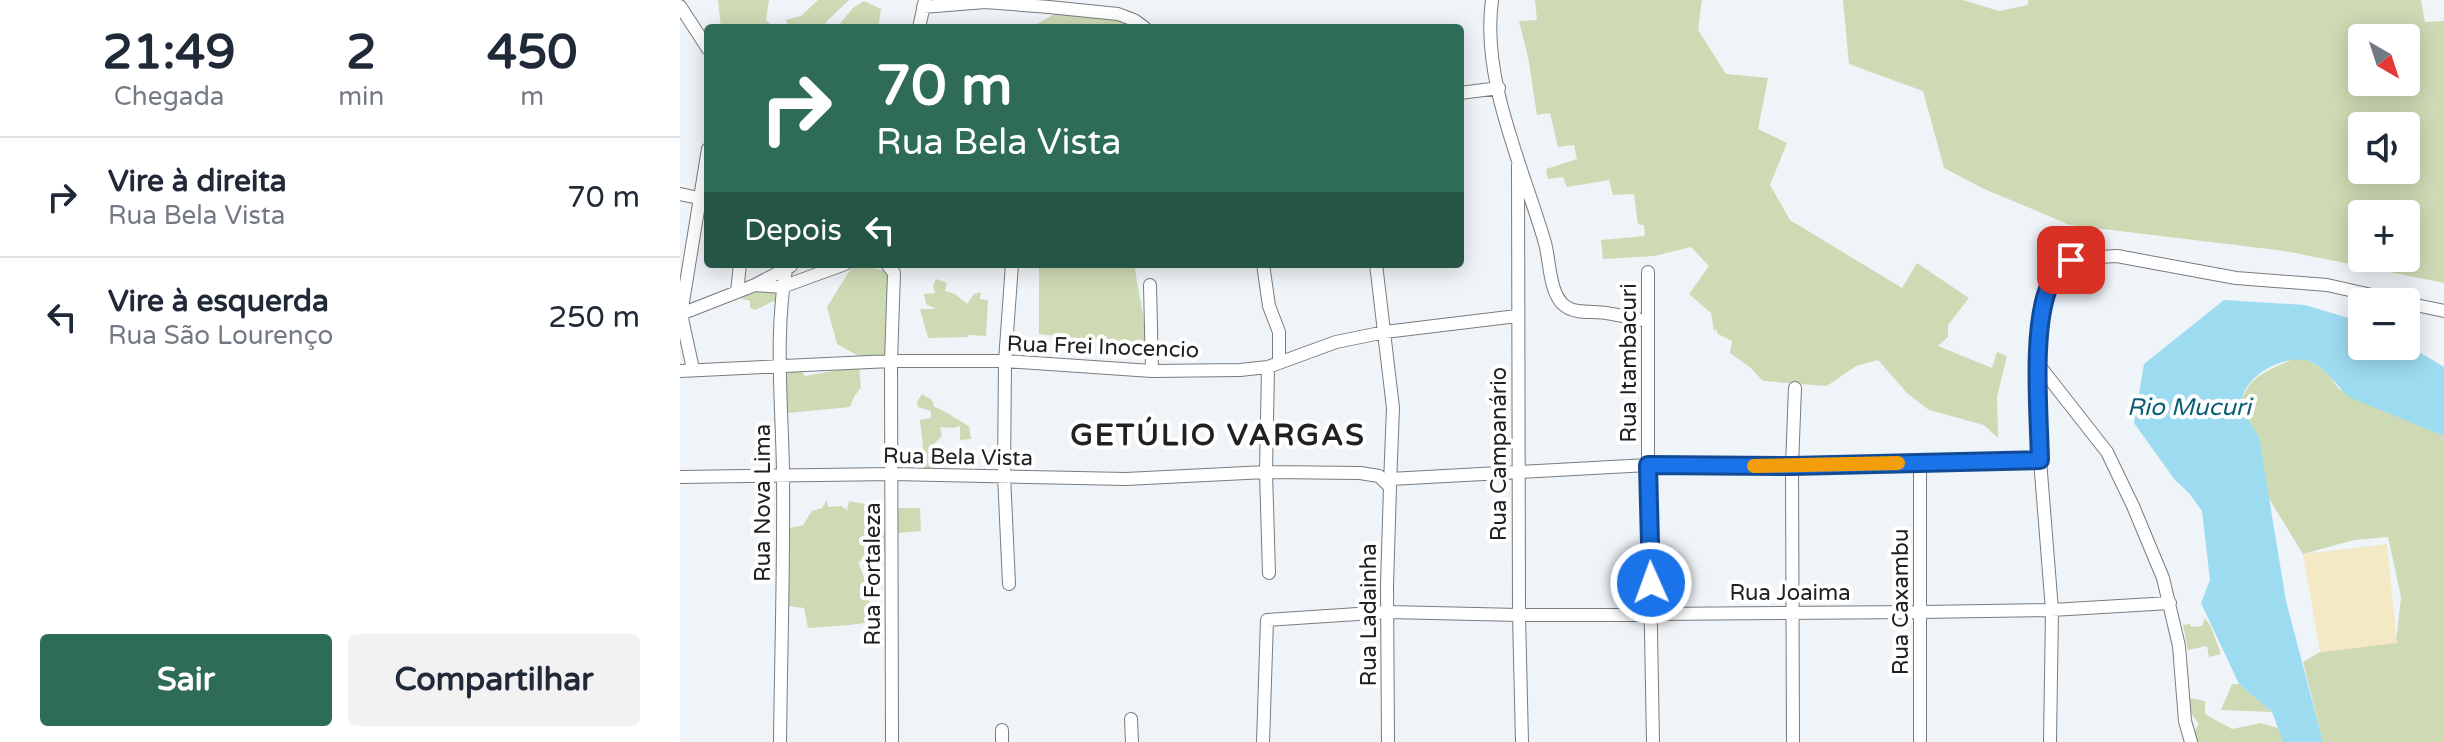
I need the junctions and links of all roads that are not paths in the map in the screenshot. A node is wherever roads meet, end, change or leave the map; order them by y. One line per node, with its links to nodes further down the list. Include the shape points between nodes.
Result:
1 (1492, 0): 7 (street, Rua Campanário)
2 (924, 4): 4 (street); 5 (street, via 1049,7 1118,14)
3 (680, 6): 6 (street)
4 (920, 24)
5 (1140, 24)
6 (704, 43)
7 (1499, 88): 8 (street); 9 (street, Rua Campanário)
8 (1464, 92)
9 (1518, 165): 31 (street, Rua Campanário); 32 (street, Rua Campanário, via 1558,300 1573,310)
10 (704, 171): 12 (street)
11 (680, 194): 12 (street)
12 (699, 198): 24 (street)
13 (740, 268): 27 (street)
14 (784, 268): 22 (street)
15 (788, 268): 25 (street, Rua Nova Lima)
16 (836, 268): 25 (street)
17 (890, 268): 34 (street, Rua Fortaleza)
18 (1012, 268): 35 (street)
19 (1264, 268): 37 (street, via 1279,332)
20 (1377, 268): 33 (street, Rua Ladainha)
21 (1648, 272): 32 (street, Rua Itambacuri)
22 (755, 285): 25 (street); 27 (street)
23 (1150, 285): 40 (street)
24 (683, 286): 30 (street)
25 (782, 287): 38 (street, Rua Nova Lima)
26 (2348, 290): 36 (street, via 2236,278 2117,256 2071,260 2059,270 2043,303)
27 (737, 292): 30 (street)
28 (2420, 306): 29 (street)
29 (2444, 311)
30 (681, 314): 39 (street)
31 (1517, 316): 33 (street, Rua Frei Inocencio); 47 (street, Rua Campanário)
32 (1648, 321): 44 (street, Rua Itambacuri)
33 (1385, 332): 37 (street, Rua Frei Inocencio, via 1336,342); 52 (street, Rua Ladainha, via 1393,408)
34 (891, 361): 35 (street, Rua Frei Inocencio); 38 (street, Rua Frei Inocencio); 48 (street, Rua Fortaleza)
35 (1005, 361): 40 (street, Rua Frei Inocencio); 49 (street)
36 (2038, 364): 42 (street); 55 (street, via 2107,452)
37 (1274, 365): 40 (street, Rua Frei Inocencio); 46 (street)
38 (781, 366): 39 (street, Rua Frei Inocencio); 51 (street, Rua Nova Lima)
39 (686, 370)
40 (1152, 371)
41 (1795, 388): 45 (street)
42 (2040, 460): 43 (street, Rua Bela Vista); 56 (street)
43 (1920, 462): 45 (street, Rua Bela Vista); 60 (street, Rua Caxambu)
44 (1648, 465): 45 (street, Rua Bela Vista); 47 (street, Rua Bela Vista); 58 (street, Rua Itambacuri)
45 (1792, 466): 59 (street)
46 (1266, 472): 49 (street, Rua Bela Vista, via 1126,479); 52 (street, Rua Bela Vista, via 1360,473); 53 (street)
47 (1519, 473): 52 (street, Rua Bela Vista); 61 (street, Rua Campanário)
48 (893, 474): 49 (street, Rua Bela Vista); 51 (street, Rua Bela Vista); 65 (street, Rua Fortaleza)
49 (1004, 475): 54 (street)
50 (680, 477): 51 (street, Rua Bela Vista)
51 (783, 477): 64 (street, Rua Nova Lima)
52 (1386, 481): 57 (street, Rua Ladainha)
53 (1269, 573)
54 (1009, 584)
55 (2170, 603): 56 (street, Rua Joaima); 63 (street)
56 (2052, 610): 60 (street, Rua Joaima); 73 (street)
57 (1388, 612): 61 (street, Rua Joaima); 67 (street, Rua Joaima, via 1267,620); 68 (street, Rua Ladainha)
58 (1651, 612): 59 (street, Rua Joaima); 61 (street, Rua Joaima); 70 (street, Rua Itambacuri)
59 (1792, 612): 60 (street, Rua Joaima); 71 (street)
60 (1920, 612): 72 (street, Rua Caxambu)
61 (1519, 615): 69 (street, Rua Campanário)
62 (1131, 719): 66 (street)
63 (2185, 721): 74 (street); 75 (street)
64 (780, 742)
65 (892, 742)
66 (1132, 742)
67 (1263, 742)
68 (1388, 742)
69 (1522, 742)
70 (1653, 742)
71 (1793, 742)
72 (1920, 742)
73 (2050, 742)
74 (2182, 742)
75 (2191, 742)

